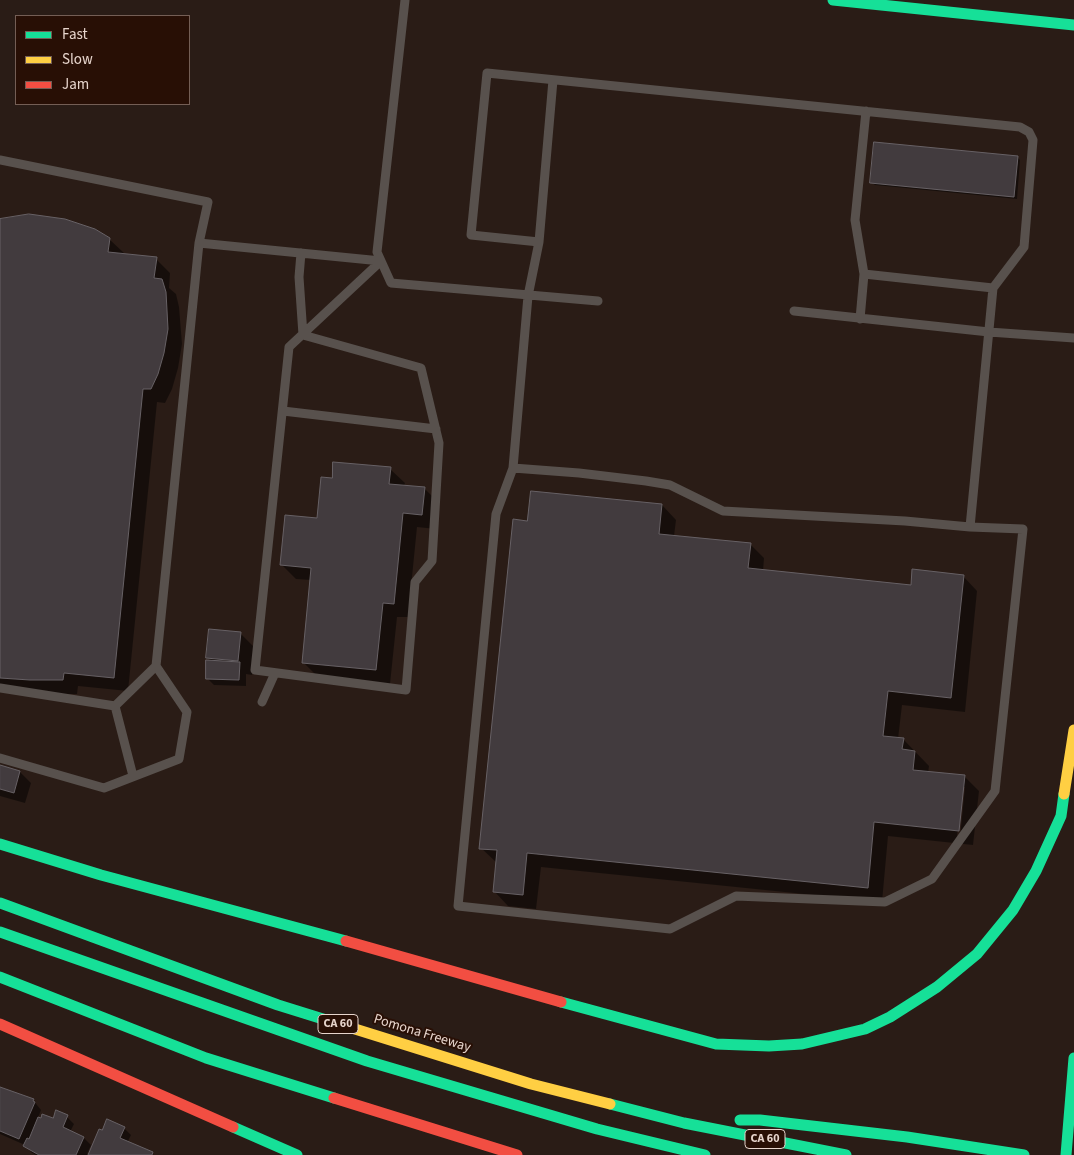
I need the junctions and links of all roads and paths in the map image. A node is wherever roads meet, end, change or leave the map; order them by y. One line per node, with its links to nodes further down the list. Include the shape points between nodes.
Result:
1 (405, 0): 10 (lane, via 377,252)
2 (833, 0): 3 (main road, via 964,10)
3 (1074, 25)
4 (553, 80): 5 (lane); 7 (lane); 7 (lane, via 487,73 471,234)
5 (866, 111): 11 (lane, via 855,220); 12 (lane, via 1020,127 1029,132 1033,140 1024,247)
6 (0, 160): 8 (lane, via 208,202)
7 (539, 242): 13 (lane)
8 (199, 243): 9 (lane); 24 (lane)
9 (301, 253): 10 (lane); 18 (lane, via 299,277)
10 (381, 261): 13 (lane, via 391,284); 18 (lane)
11 (864, 274): 12 (lane); 16 (lane)
12 (993, 288): 17 (lane)
13 (528, 296): 14 (lane); 22 (lane)
14 (598, 301)
15 (794, 312): 16 (lane)
16 (860, 318): 17 (lane)
17 (989, 332): 19 (lane); 23 (lane)
18 (303, 335): 20 (lane, via 289,347); 21 (lane, via 421,368)
19 (1074, 338)
20 (283, 411): 21 (lane); 25 (lane, via 255,670)
21 (436, 429): 25 (lane, via 439,443 432,561 415,582 406,690)
22 (513, 468): 23 (lane, via 646,480 670,485 723,511); 23 (lane, via 496,514 458,906 670,929 736,896 885,902 932,879 995,792 1023,530)
23 (970, 527)
24 (156, 666): 28 (lane); 31 (lane, via 187,712 179,759)
25 (275, 673): 27 (lane)
26 (0, 688): 28 (lane)
27 (262, 702)
28 (115, 706): 31 (lane)
29 (1074, 730): 32 (main road, via 1061,816 1036,871 1013,910 977,954 937,988 890,1017 835,1038 802,1044 716,1044 383,950 101,876)
30 (0, 758): 31 (lane, via 104,788)
31 (133, 776)
32 (0, 844)
33 (0, 903): 38 (main road, Pomona Freeway / CA 60, via 278,1005 531,1084)
34 (0, 932): 41 (main road, via 367,1061 597,1129)
35 (0, 977): 40 (main road, via 206,1058)
36 (0, 1024): 39 (main road)
37 (1074, 1058): 44 (main road)
38 (684, 1123): 42 (main road, Pomona Freeway / CA 60); 43 (main road, via 760,1120)
39 (297, 1155)
40 (517, 1155)
41 (705, 1155)
42 (846, 1155)
43 (1024, 1155)
44 (1066, 1155)

